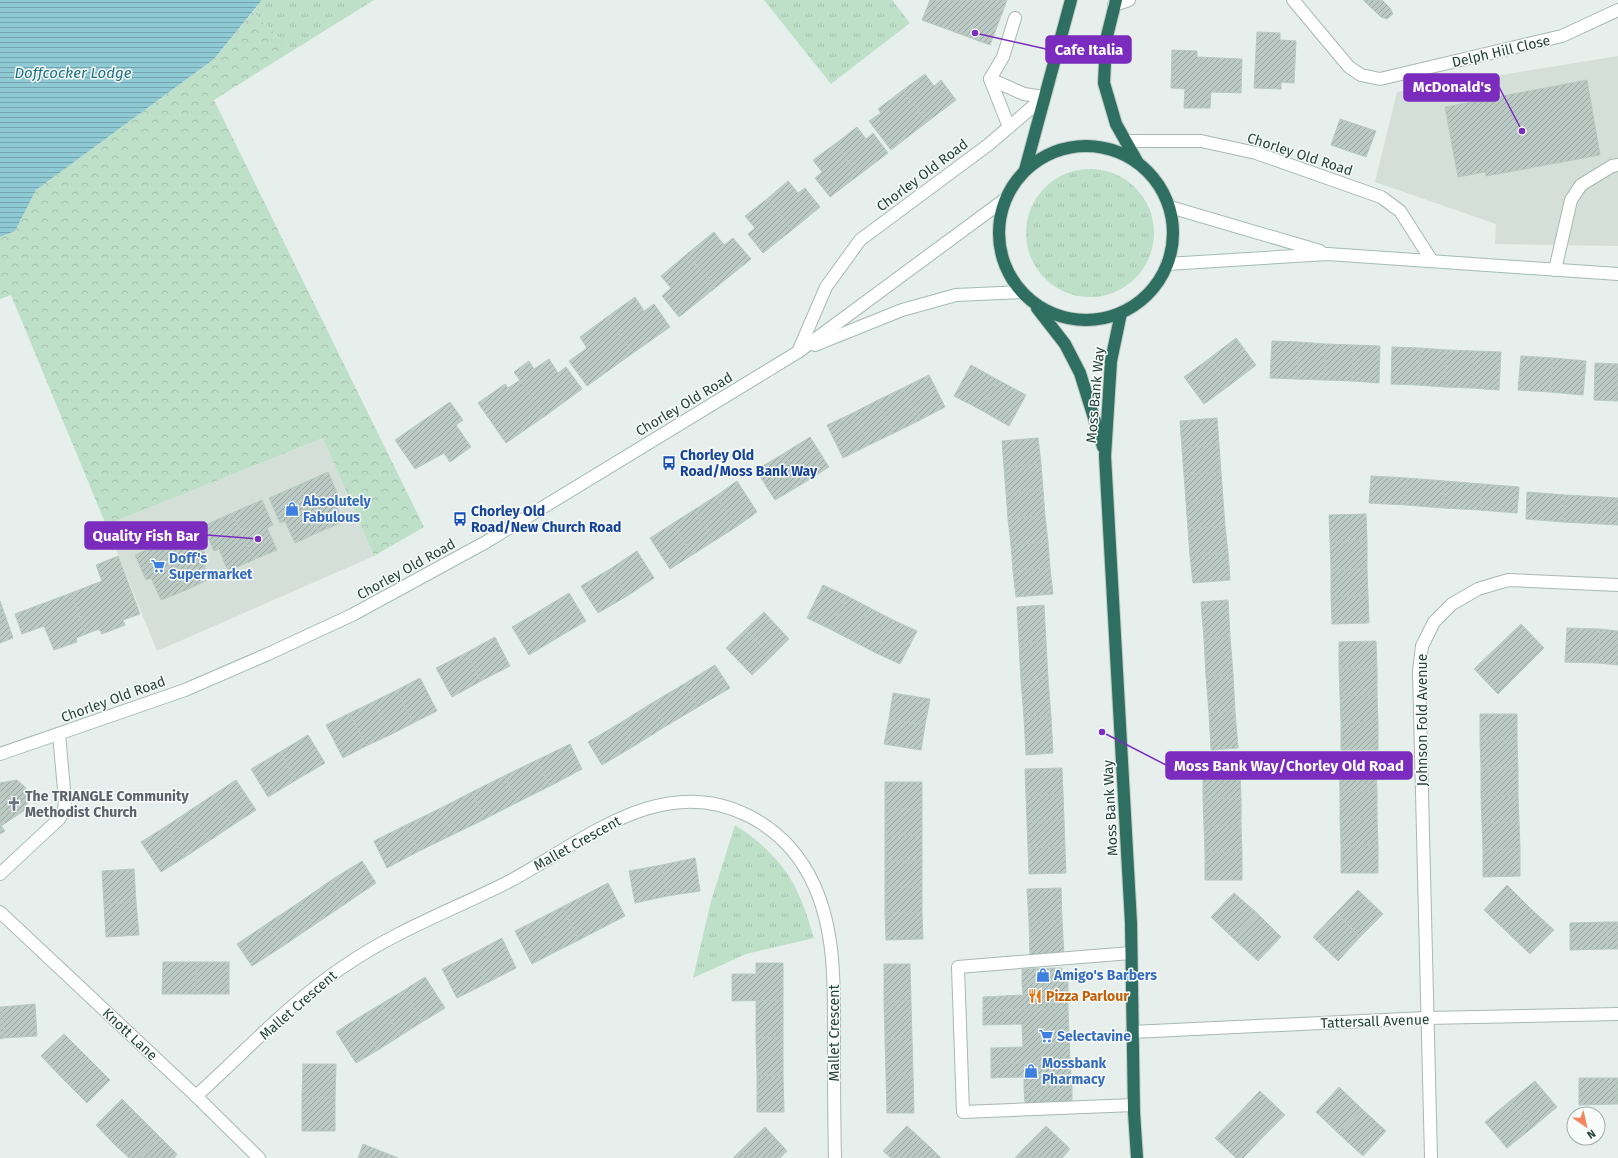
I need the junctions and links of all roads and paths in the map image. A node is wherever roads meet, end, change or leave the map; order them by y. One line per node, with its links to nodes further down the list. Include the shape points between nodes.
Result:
1 (1071, 0): 8 (highway)
2 (1129, 0): 4 (street)
3 (1293, 0): 5 (street, Delph Hill Close, via 1349,66 1361,74 1380,79 1562,36)
4 (1115, 2): 10 (highway, via 1106,40 1104,83 1116,124)
5 (1618, 10)
6 (1015, 18): 7 (street, via 1003,57)
7 (990, 79): 8 (street, via 1024,94); 9 (street)
8 (1044, 97): 9 (street, Chorley Old Road); 13 (highway)
9 (1009, 127): 24 (street, Chorley Old Road, via 860,240 826,288)
10 (1126, 141): 11 (highway); 17 (street, Chorley Old Road, via 1201,142 1256,153 1381,196 1400,211)
11 (1138, 163): 13 (highway, Chorley Old Road, via 1114,150 1091,146 1066,147 1044,156); 15 (highway, Chorley Old Road, via 1157,182)
12 (1618, 165): 19 (street, via 1581,185 1571,200)
13 (1025, 170): 14 (highway, Chorley Old Road)
14 (1004, 200): 21 (highway, Chorley Old Road, via 998,224 999,248 1007,272); 24 (street, Chorley Old Road)
15 (1170, 207): 16 (street); 18 (highway, Chorley Old Road, via 1173,236)
16 (1328, 254): 17 (street); 18 (street)
17 (1432, 261): 19 (street)
18 (1167, 264): 23 (highway, Chorley Old Road, via 1157,284 1141,301)
19 (1556, 270): 20 (street)
20 (1618, 274)
21 (1021, 292): 22 (highway, Chorley Old Road); 24 (street, Chorley Old Road, via 956,295 902,310)
22 (1033, 303): 23 (highway, Chorley Old Road, via 1054,314 1076,320 1099,319); 25 (highway, Moss Bank Way, via 1065,344 1080,373)
23 (1121, 313): 25 (highway, Moss Bank Way, via 1111,361)
24 (798, 352): 27 (street, Chorley Old Road, via 486,542 352,615 185,690)
25 (1106, 456): 31 (highway, Moss Bank Way)
26 (1618, 585): 33 (street, Johnson Fold Avenue, via 1508,580 1478,589 1452,604 1434,622 1422,646 1420,671)
27 (59, 734): 28 (street, Chorley Old Road); 29 (street, via 64,810 59,819)
28 (0, 754)
29 (0, 874)
30 (0, 912): 35 (street, Knott Lane)
31 (1132, 953): 34 (highway, Moss Bank Way); 36 (street, via 958,967 963,1112)
32 (1618, 1014): 33 (street, Tattersall Avenue)
33 (1426, 1018): 34 (street, Tattersall Avenue); 40 (street, Johnson Fold Avenue)
34 (1132, 1032): 36 (highway, Moss Bank Way)
35 (196, 1096): 37 (street, Knott Lane); 38 (street, Mallet Crescent, via 308,994 377,945 509,881 627,815 662,804 696,800 726,807 765,824 785,841 801,861 814,885 822,906 834,960)
36 (1134, 1105): 39 (highway, Moss Bank Way)
37 (259, 1158)
38 (835, 1158)
39 (1137, 1158)
40 (1431, 1158)

